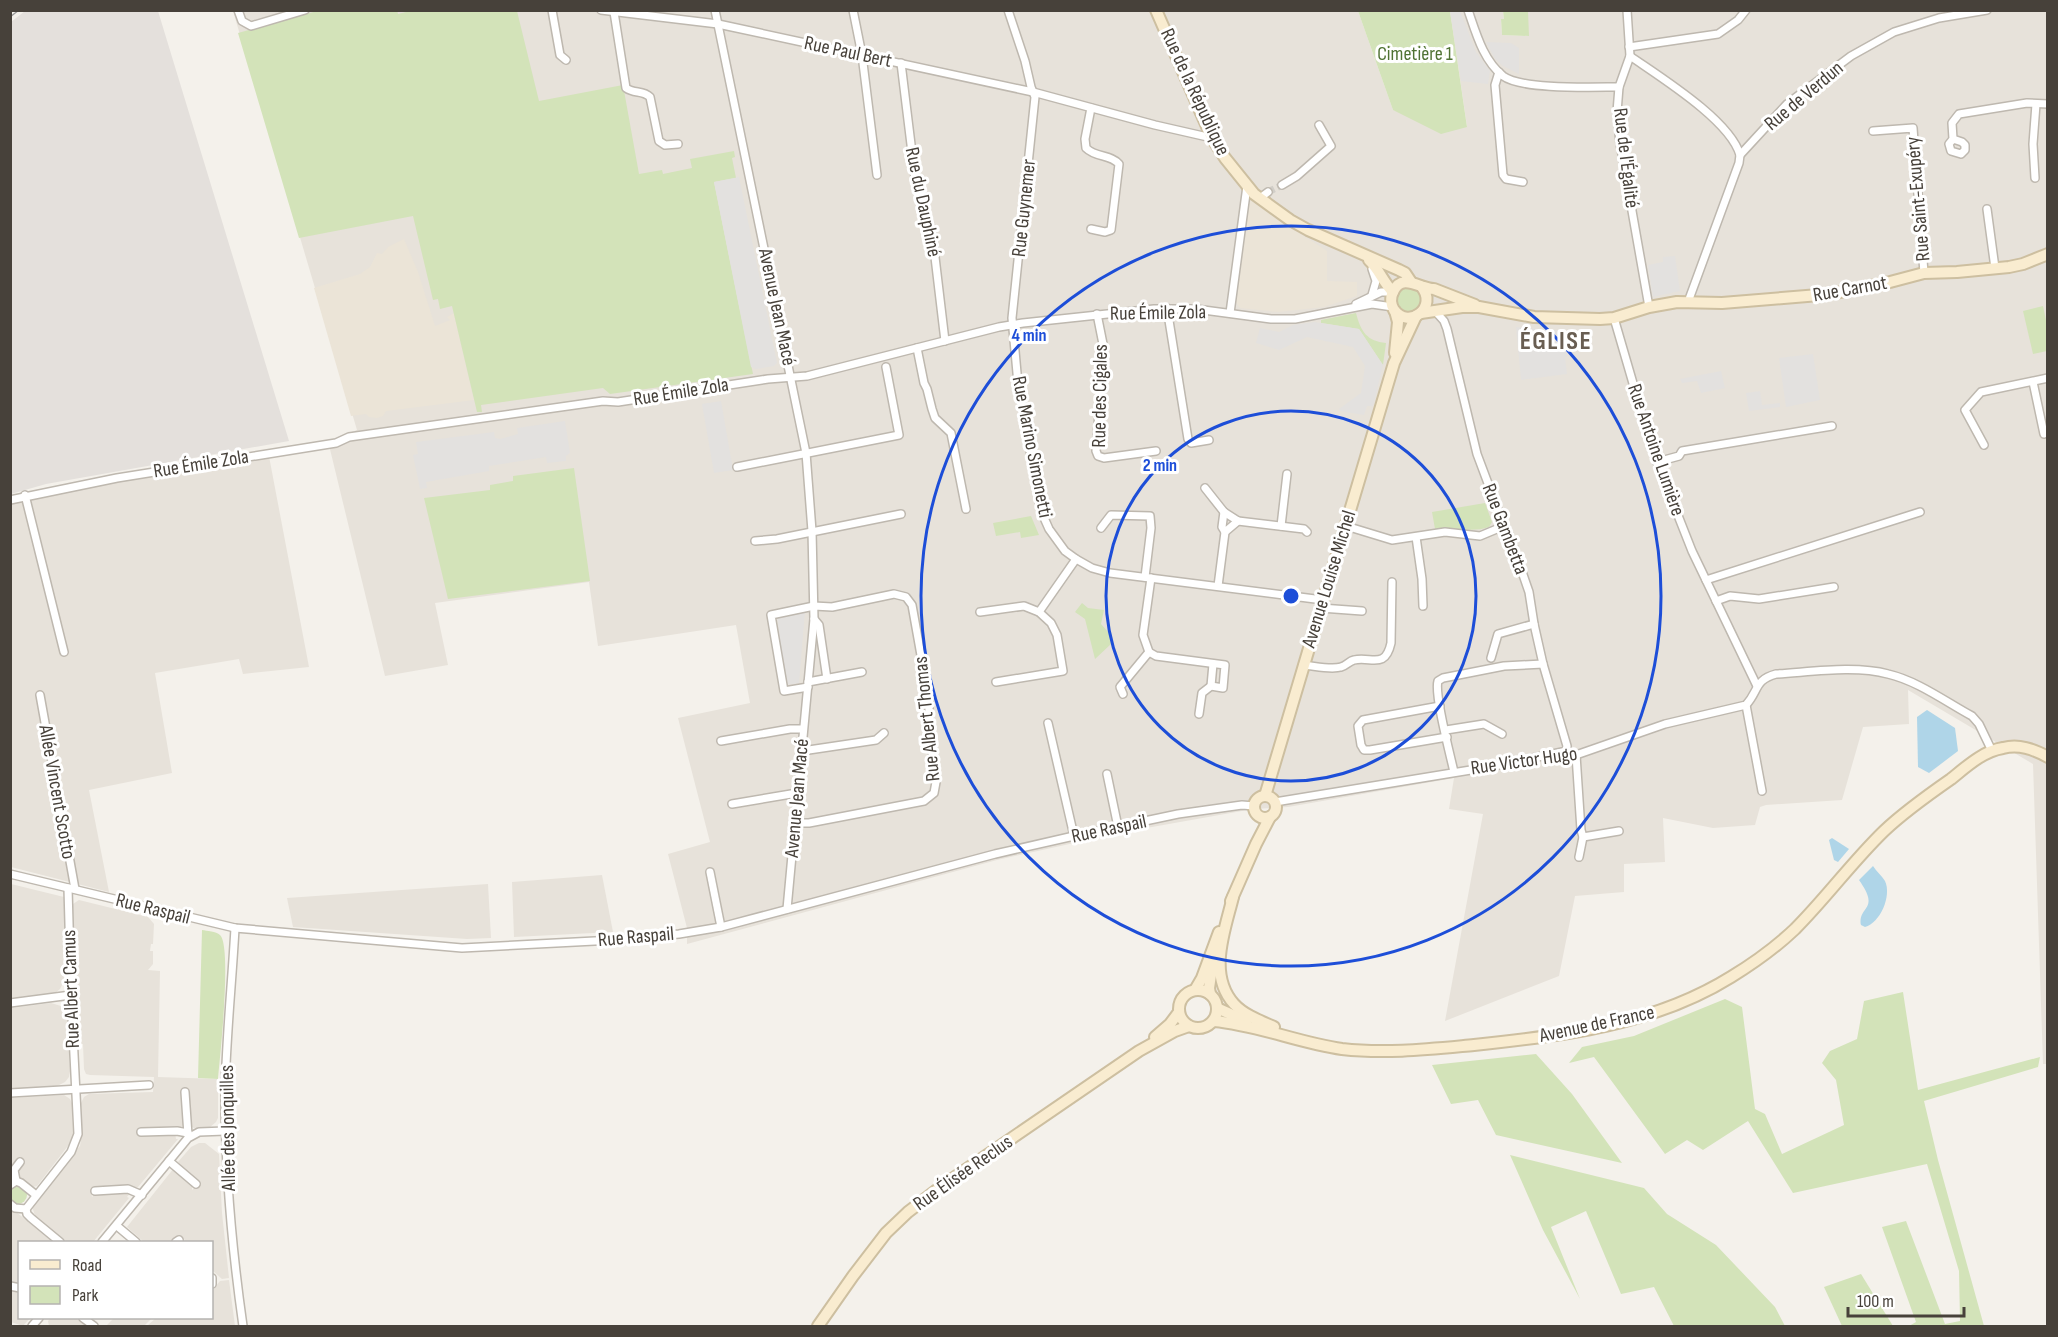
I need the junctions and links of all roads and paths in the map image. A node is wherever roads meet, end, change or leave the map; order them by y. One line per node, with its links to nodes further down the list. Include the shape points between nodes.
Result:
1 (238, 10): 2 (street, via 242,21 251,26)
2 (305, 10)
3 (552, 10): 18 (street, via 560,55)
4 (602, 10): 13 (street, Rue Paul Bert)
5 (715, 10): 14 (street, Avenue Jean Macé)
6 (853, 10): 16 (street)
7 (1008, 10): 22 (street, Rue Guynemer)
8 (1156, 10): 28 (street, Rue de la République)
9 (1468, 10): 20 (street, via 1481,45)
10 (1627, 10): 15 (street, Rue de l'Égalité)
11 (1746, 10): 15 (street, via 1718,34)
12 (1987, 10): 31 (street, Rue de Verdun, via 1939,18 1894,32 1851,56 1787,104)
13 (614, 12): 14 (street, Rue Paul Bert); 30 (street, via 627,88 650,97 659,141 664,145)
14 (718, 24): 16 (street, Rue Paul Bert); 62 (street, Avenue Jean Macé)
15 (1629, 48): 17 (street, Rue de l'Égalité)
16 (862, 55): 19 (street, Rue Paul Bert); 32 (street)
17 (1630, 56): 21 (street, Rue de l'Égalité); 31 (street, via 1705,111)
18 (566, 60)
19 (901, 63): 22 (street, Rue Paul Bert); 58 (street, Rue du Dauphiné, via 915,177 932,232)
20 (1499, 72): 21 (street, via 1525,84); 34 (street, via 1495,85 1503,175 1506,180)
21 (1619, 87): 49 (street, Rue de l'Égalité, via 1620,143)
22 (1033, 92): 25 (street, Rue Paul Bert); 57 (street, Rue Guynemer)
23 (2036, 104): 24 (street); 29 (street, via 1959,114 1952,123); 33 (street)
24 (2048, 104)
25 (1091, 108): 28 (street, Rue Paul Bert); 38 (street, via 1086,148 1119,164 1111,230)
26 (1319, 125): 35 (street, via 1331,146)
27 (1873, 131): 42 (street, Rue Saint-Exupéry, via 1913,128)
28 (1212, 138): 36 (street, Rue de la République)
29 (1953, 139)
30 (678, 144)
31 (1740, 155): 46 (street, Rue de Verdun)
32 (877, 175)
33 (2035, 178)
34 (1523, 182)
35 (1282, 185)
36 (1247, 186): 40 (street, Rue de la République, via 1264,195 1290,220); 53 (street)
37 (1987, 209): 41 (street)
38 (1091, 229)
39 (2048, 254): 41 (street, Rue Carnot, via 2023,264)
40 (1366, 257): 43 (street, Rue de la République, via 1406,273); 44 (street); 45 (street, via 1376,281)
41 (1995, 268): 42 (street, Rue Carnot)
42 (1924, 273): 46 (street, Rue Carnot, via 1831,294)
43 (1416, 284): 44 (street, via 1400,284); 48 (street, Rue de la République); 55 (street, via 1427,300)
44 (1393, 292): 45 (street, Rue Émile Zola); 51 (street)
45 (1372, 296): 47 (street, Rue Émile Zola)
46 (1688, 302): 49 (street, Rue Carnot)
47 (1350, 307): 51 (street, Rue Émile Zola, via 1376,303); 53 (street, Rue Émile Zola, via 1295,319)
48 (1479, 307): 52 (street, Rue de la République); 56 (street, Rue de la République, via 1543,318)
49 (1649, 307): 56 (street, Rue de la République)
50 (1167, 308): 53 (street, Rue Émile Zola); 54 (street, Rue Émile Zola); 67 (street, via 1188,439 1191,443)
51 (1394, 309): 55 (street, via 1405,317); 60 (street, Avenue Louise Michel, via 1398,322)
52 (1435, 311): 55 (street, Rue de la République); 84 (street, Rue Gambetta, via 1447,329 1477,454)
53 (1230, 313)
54 (1097, 314): 57 (street, Rue Émile Zola); 69 (street, Rue des Cigales, via 1104,349 1098,456)
55 (1418, 315): 60 (street, Avenue Louise Michel)
56 (1614, 318): 71 (street, Rue Antoine Lumière)
57 (1013, 324): 58 (street, Rue Émile Zola); 91 (street, Rue Marino Simonetti, via 1018,384 1041,511 1057,542)
58 (945, 341): 59 (street, Rue Émile Zola)
59 (918, 348): 62 (street, Rue Émile Zola); 77 (street, via 935,418 951,433)
60 (1394, 363): 83 (street, Avenue Louise Michel)
61 (886, 367): 70 (street, via 899,435)
62 (791, 377): 70 (street, Avenue Jean Macé); 75 (street, Rue Émile Zola, via 349,437 336,443)
63 (2048, 378): 64 (street)
64 (2033, 382): 66 (street); 68 (street, via 1981,392 1965,410)
65 (1832, 426): 71 (street, via 1682,451 1679,456)
66 (2044, 434)
67 (1209, 440)
68 (1984, 445)
69 (1156, 452)
70 (806, 453): 72 (street); 86 (street, Avenue Jean Macé)
71 (1657, 462): 93 (street, Rue Antoine Lumière)
72 (737, 466)
73 (1287, 474): 82 (street)
74 (1205, 488): 78 (street)
75 (25, 495): 76 (street, Rue Émile Zola); 106 (street)
76 (10, 500)
77 (966, 509)
78 (1224, 512): 81 (street); 87 (street)
79 (1920, 512): 93 (street)
80 (901, 514): 86 (street)
81 (1238, 521): 82 (street); 87 (street)
82 (1281, 526): 88 (street)
83 (1346, 526): 89 (street, via 1392,540); 98 (street, Avenue Louise Michel)
84 (1504, 526): 89 (street, via 1480,536 1445,532); 105 (street, Rue Gambetta, via 1529,592)
85 (1101, 528): 92 (street, via 1111,515 1150,516)
86 (812, 531): 90 (street); 99 (street, Avenue Jean Macé)
87 (1225, 532): 95 (street)
88 (1307, 532)
89 (1416, 537): 100 (street)
90 (755, 541)
91 (1076, 559): 92 (street, Rue Marino Simonetti, via 1110,573); 103 (street)
92 (1148, 578): 95 (street, Rue Marino Simonetti); 107 (street, via 1143,635)
93 (1706, 580): 97 (street, Rue Antoine Lumière)
94 (1392, 582): 111 (street, via 1391,643 1383,658 1353,660 1343,667)
95 (1218, 586): 98 (street, Rue Marino Simonetti)
96 (1834, 587): 97 (street, via 1759,599 1730,596)
97 (1716, 601): 117 (street, Rue Antoine Lumière)
98 (1322, 604): 101 (street, Rue Marino Simonetti); 111 (street, Avenue Louise Michel)
99 (814, 606): 104 (street, Avenue Jean Macé); 115 (street, via 771,615 784,691); 143 (street, Rue Albert Thomas, via 832,607 894,594 906,597 912,605 929,700 930,748 936,782 934,793 924,801)
100 (1423, 606)
101 (1362, 611)
102 (980, 612): 103 (street, via 1024,606)
103 (1039, 612): 114 (street, via 1057,635 1063,671)
104 (814, 619): 113 (street, via 819,625); 115 (street, Avenue Jean Macé)
105 (1534, 624): 108 (street, via 1498,634); 110 (street, Rue Gambetta)
106 (64, 652)
107 (1149, 652): 109 (street, via 1156,657); 118 (street, via 1120,687)
108 (1491, 658)
109 (1213, 663): 116 (street); 116 (street, via 1225,665 1223,688)
110 (1543, 664): 121 (street, via 1504,666 1443,678 1437,685); 130 (street, Rue Gambetta)
111 (1304, 665): 138 (street, Avenue Louise Michel)
112 (862, 672): 113 (street)
113 (827, 679): 115 (street)
114 (996, 682)
115 (808, 685): 124 (street, Avenue Jean Macé)
116 (1211, 686): 122 (street, via 1202,693)
117 (1756, 686): 120 (street); 131 (street, via 1765,677 1776,674 1860,670 1891,674 1972,716)
118 (1123, 694)
119 (40, 695): 152 (street, Allée Vincent Scotto)
120 (1746, 705): 132 (street, Rue Victor Hugo, via 1665,724); 136 (street)
121 (1440, 706): 126 (street); 126 (street, via 1363,720 1358,726 1361,745 1370,750)
122 (1199, 714)
123 (1048, 723): 146 (street)
124 (803, 729): 128 (street); 129 (street, Avenue Jean Macé)
125 (884, 733): 129 (street, via 876,740)
126 (1446, 733): 127 (street, via 1484,724); 134 (street)
127 (1502, 734)
128 (721, 741)
129 (802, 751): 137 (street, Avenue Jean Macé)
130 (1567, 751): 132 (street, Rue Victor Hugo); 134 (street, Rue Victor Hugo)
131 (1992, 751): 133 (street, Avenue de France, via 2014,746); 168 (street, Avenue de France, via 1885,830 1820,903 1773,948 1698,996 1628,1021 1584,1030 1450,1047)
132 (1576, 755): 147 (street)
133 (2048, 757)
134 (1454, 772): 139 (street, Rue Victor Hugo)
135 (1107, 774): 144 (street)
136 (1762, 791)
137 (797, 792): 140 (street); 143 (street, Avenue Jean Macé)
138 (1265, 796): 139 (street); 141 (street, via 1256,800)
139 (1275, 802): 142 (street, via 1276,809)
140 (732, 804)
141 (1255, 810): 142 (street, via 1263,818); 144 (street, Rue Raspail, via 1242,805); 148 (street)
142 (1270, 817): 148 (street)
143 (795, 823): 154 (street, Avenue Jean Macé)
144 (1118, 827): 146 (street, Rue Raspail)
145 (1619, 831): 147 (street)
146 (1074, 836): 154 (street, Rue Raspail)
147 (1583, 837): 149 (street)
148 (1256, 844): 153 (street)
149 (1580, 857)
150 (710, 872): 156 (street)
151 (10, 874): 152 (street, Rue Raspail)
152 (71, 889): 157 (street, Rue Raspail); 160 (street, Rue Albert Camus)
153 (1233, 897): 155 (street); 168 (street, via 1220,970 1222,984 1234,1004 1274,1026)
154 (787, 909): 156 (street, Rue Raspail)
155 (1226, 913): 158 (street); 159 (street)
156 (721, 927): 157 (street, Rue Raspail, via 624,939 462,948)
157 (235, 928): 173 (street, Allée des Jonquilles)
158 (1195, 990): 159 (street); 163 (street, via 1184,996)
159 (1210, 994): 162 (street)
160 (71, 996): 161 (street); 170 (street, Rue Albert Camus)
161 (10, 1003)
162 (1218, 1008): 164 (street); 166 (street, Avenue de France)
163 (1179, 1012): 165 (street); 167 (street, Rue Élisée Reclus)
164 (1214, 1021): 165 (street, via 1199,1029); 166 (street, Avenue de France)
165 (1189, 1026): 167 (street, Rue Élisée Reclus)
166 (1269, 1030): 168 (street, Avenue de France, via 1340,1049)
167 (1138, 1051): 190 (street, Rue Élisée Reclus, via 908,1212 886,1233)
168 (1366, 1051)
169 (149, 1085): 170 (street)
170 (76, 1089): 172 (street); 181 (street, Rue Albert Camus, via 78,1134 71,1152)
171 (185, 1092): 175 (street)
172 (10, 1093)
173 (225, 1131): 175 (street); 189 (street, Allée des Jonquilles)
174 (141, 1132): 175 (street, via 177,1131)
175 (188, 1135): 176 (street)
176 (169, 1161): 179 (street); 182 (street)
177 (20, 1162): 178 (street, via 14,1170)
178 (13, 1183): 181 (street, via 21,1183)
179 (196, 1184)
180 (95, 1191): 182 (street, via 128,1189)
181 (36, 1195): 184 (street, Rue Albert Camus)
182 (142, 1196): 185 (street)
183 (10, 1204): 184 (street)
184 (26, 1209): 186 (street)
185 (117, 1226): 187 (street); 188 (street)
186 (59, 1241)
187 (103, 1241)
188 (135, 1241)
189 (243, 1326)
190 (818, 1326)

